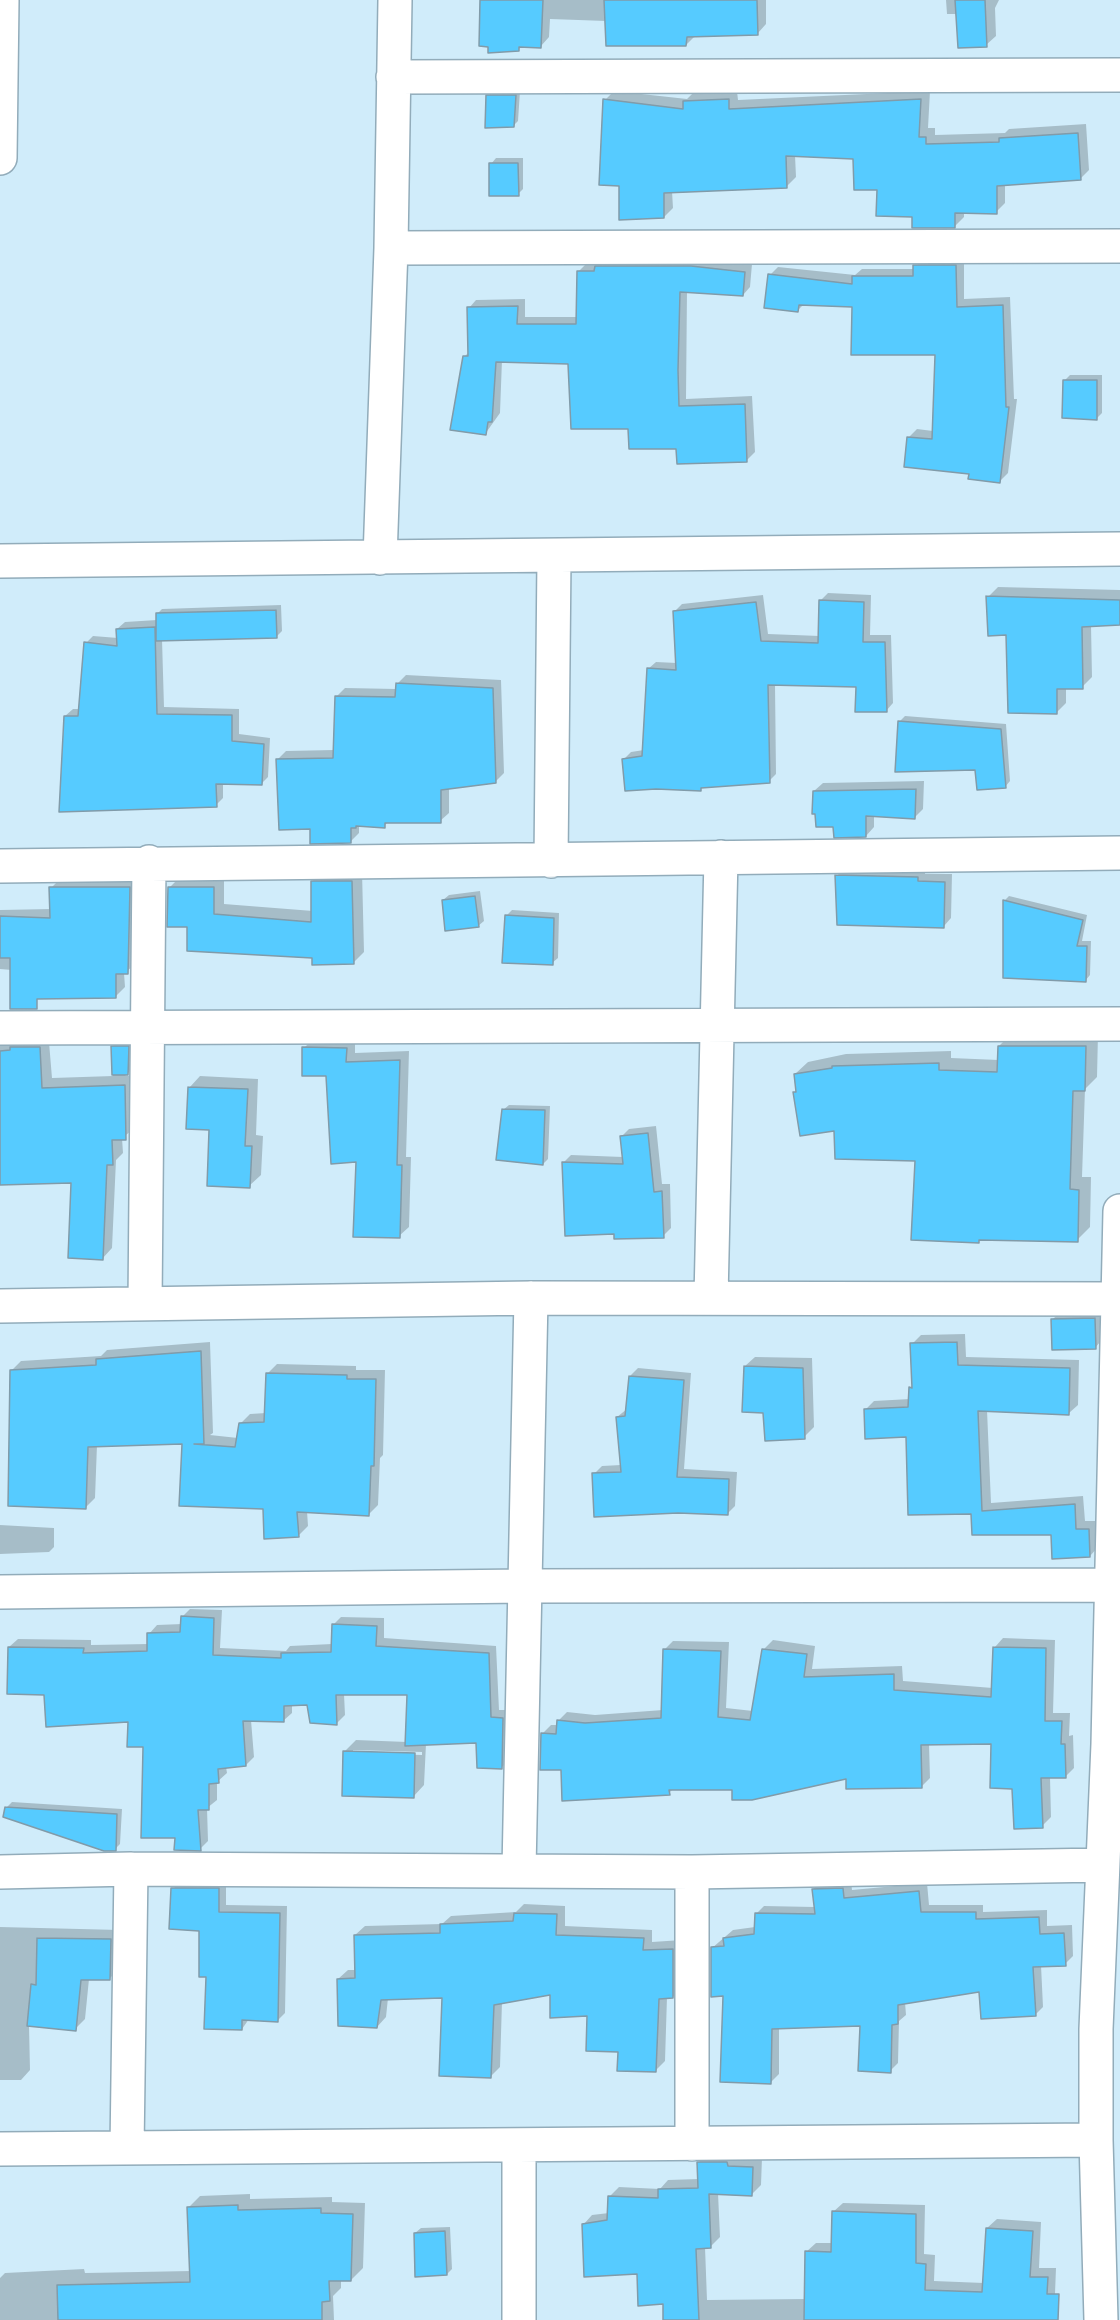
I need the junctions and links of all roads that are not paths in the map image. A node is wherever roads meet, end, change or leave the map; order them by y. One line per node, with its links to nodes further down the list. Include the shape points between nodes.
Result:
1 (2, 0): 5 (street)
2 (395, 0): 4 (street)
3 (1120, 75): 4 (street)
4 (393, 77): 7 (street)
5 (0, 158)
6 (1120, 246): 7 (street)
7 (391, 248): 10 (street)
8 (1120, 549): 9 (street)
9 (554, 557): 10 (street); 14 (street)
10 (380, 558): 11 (street)
11 (0, 561)
12 (1120, 853): 13 (street)
13 (721, 857): 14 (street); 17 (street)
14 (552, 861): 15 (street)
15 (149, 862): 16 (street); 20 (street)
16 (0, 866)
17 (716, 1024): 18 (street); 20 (street); 23 (street)
18 (1120, 1024)
19 (0, 1028): 20 (street)
20 (149, 1028): 25 (street)
21 (1120, 1211): 24 (street)
22 (531, 1298): 23 (street); 25 (street); 29 (street)
23 (711, 1298): 24 (street)
24 (1118, 1299): 27 (street)
25 (145, 1304): 26 (street)
26 (0, 1306)
27 (1118, 1460): 28 (street)
28 (1111, 1585): 29 (street); 31 (street)
29 (525, 1586): 30 (street); 34 (street)
30 (0, 1592)
31 (1114, 1744): 32 (street)
32 (1102, 1865): 36 (street); 37 (street)
33 (131, 1869): 34 (street); 35 (street); 41 (street)
34 (519, 1869): 36 (street)
35 (0, 1872)
36 (692, 1872): 39 (street)
37 (1108, 2029): 38 (street)
38 (1096, 2140): 39 (street); 43 (street)
39 (692, 2144): 40 (street)
40 (519, 2145): 41 (street); 44 (street)
41 (127, 2148): 42 (street)
42 (0, 2149)
43 (1107, 2308)
44 (519, 2320)

